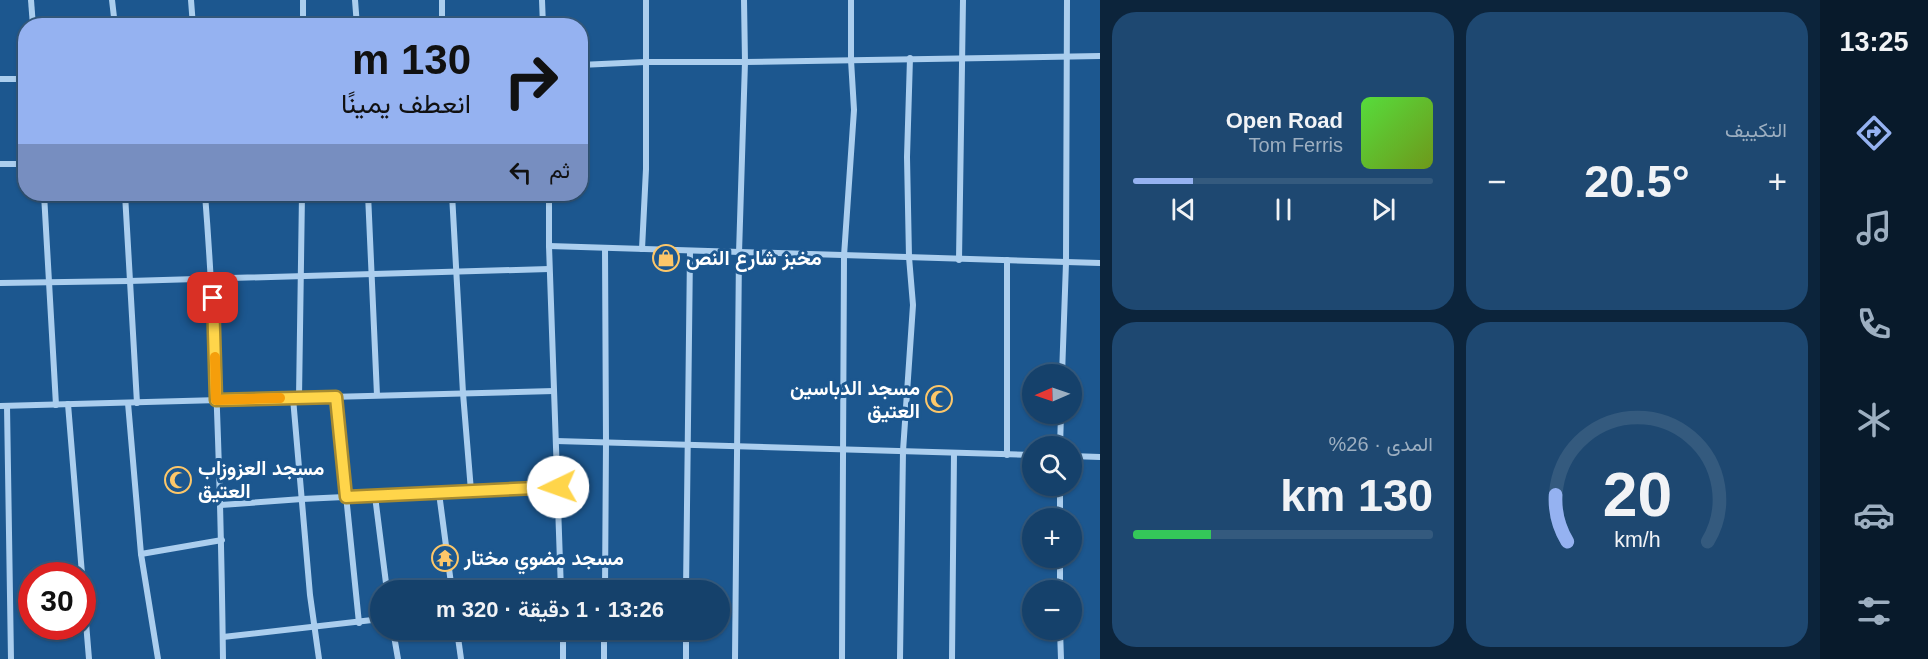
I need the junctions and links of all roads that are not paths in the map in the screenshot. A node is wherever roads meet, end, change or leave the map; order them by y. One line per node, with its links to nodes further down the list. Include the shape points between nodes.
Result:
1 (32, 0): 13 (street)
2 (112, 0): 14 (street)
3 (191, 0): 15 (street)
4 (303, 0): 16 (street)
5 (356, 0): 17 (street)
6 (442, 0): 18 (street)
7 (542, 0): 19 (street)
8 (646, 0): 25 (street)
9 (744, 0): 26 (street)
10 (851, 0): 24 (street)
11 (963, 0): 23 (street)
12 (1067, 0): 20 (street)
13 (33, 18)
14 (114, 18)
15 (192, 18)
16 (303, 18)
17 (357, 18)
18 (442, 18)
19 (543, 18)
20 (1066, 56): 21 (street); 23 (street); 48 (street)
21 (1100, 56)
22 (909, 58): 23 (street); 24 (street); 45 (street)
23 (963, 58): 46 (street)
24 (851, 60): 26 (street); 44 (street, via 854,132)
25 (645, 62): 26 (street); 27 (street); 41 (street)
26 (745, 62): 43 (street)
27 (588, 65)
28 (18, 79): 29 (street)
29 (0, 80)
30 (0, 164): 31 (street)
31 (18, 164)
32 (44, 201): 55 (street)
33 (125, 201): 56 (street)
34 (206, 201): 54 (street)
35 (302, 201): 53 (street)
36 (368, 201): 52 (street)
37 (452, 201): 51 (street)
38 (549, 201): 39 (street)
39 (549, 246): 40 (street); 50 (street)
40 (605, 248): 41 (street); 71 (street)
41 (642, 249): 42 (street)
42 (690, 252): 43 (street); 72 (street)
43 (739, 253): 44 (street); 73 (street)
44 (844, 256): 45 (street); 74 (street)
45 (909, 256): 46 (street); 75 (street, via 913,305)
46 (959, 260): 47 (street)
47 (1007, 261): 48 (street); 77 (street)
48 (1066, 262): 49 (street); 58 (street)
49 (1100, 263)
50 (549, 269): 51 (street); 59 (street)
51 (455, 273): 52 (street); 60 (street)
52 (372, 274): 53 (street); 61 (street)
53 (301, 276): 54 (street); 63 (street)
54 (212, 278): 56 (street); 64 (street)
55 (50, 281): 56 (street); 57 (street); 68 (street)
56 (129, 281): 66 (street)
57 (0, 283)
58 (1062, 364)
59 (554, 391): 60 (street); 70 (street)
60 (463, 393): 61 (street); 82 (street)
61 (377, 396): 62 (street)
62 (336, 397): 63 (street); 85 (street)
63 (296, 398): 64 (street); 86 (street)
64 (216, 400): 66 (street); 87 (street)
65 (128, 403): 66 (street); 67 (street); 89 (street)
66 (137, 403)
67 (68, 404): 68 (street); 106 (street)
68 (56, 405): 69 (street)
69 (4, 406): 105 (street)
70 (555, 441): 71 (street); 81 (street)
71 (606, 442): 72 (street); 93 (street)
72 (687, 446): 73 (street); 94 (street)
73 (739, 447): 74 (street); 115 (street)
74 (844, 450): 75 (street); 116 (street)
75 (903, 452): 76 (street); 117 (street)
76 (954, 453): 77 (street); 118 (street)
77 (1007, 454): 78 (street)
78 (1022, 455)
79 (1082, 456): 80 (street)
80 (1100, 457)
81 (558, 487): 82 (street); 92 (street)
82 (471, 491): 83 (street)
83 (440, 493): 84 (street); 91 (street)
84 (375, 496): 85 (street); 90 (street)
85 (346, 497): 86 (street); 96 (street)
86 (302, 499): 87 (street); 97 (street)
87 (221, 505): 88 (street)
88 (222, 540): 89 (street); 98 (street)
89 (141, 554): 107 (street)
90 (386, 580)
91 (451, 580)
92 (561, 580)
93 (605, 580)
94 (686, 580)
95 (370, 621): 96 (street)
96 (359, 623): 97 (street)
97 (314, 627): 98 (street); 109 (street)
98 (223, 637): 108 (street)
99 (395, 640): 110 (street)
100 (459, 640): 111 (street)
101 (563, 640): 112 (street)
102 (604, 640): 113 (street)
103 (686, 640): 114 (street)
104 (1060, 640): 119 (street)
105 (10, 659)
106 (89, 659)
107 (158, 659)
108 (223, 659)
109 (319, 659)
110 (398, 659)
111 (461, 659)
112 (563, 659)
113 (604, 659)
114 (686, 659)
115 (735, 659)
116 (842, 659)
117 (900, 659)
118 (952, 659)
119 (1060, 659)

